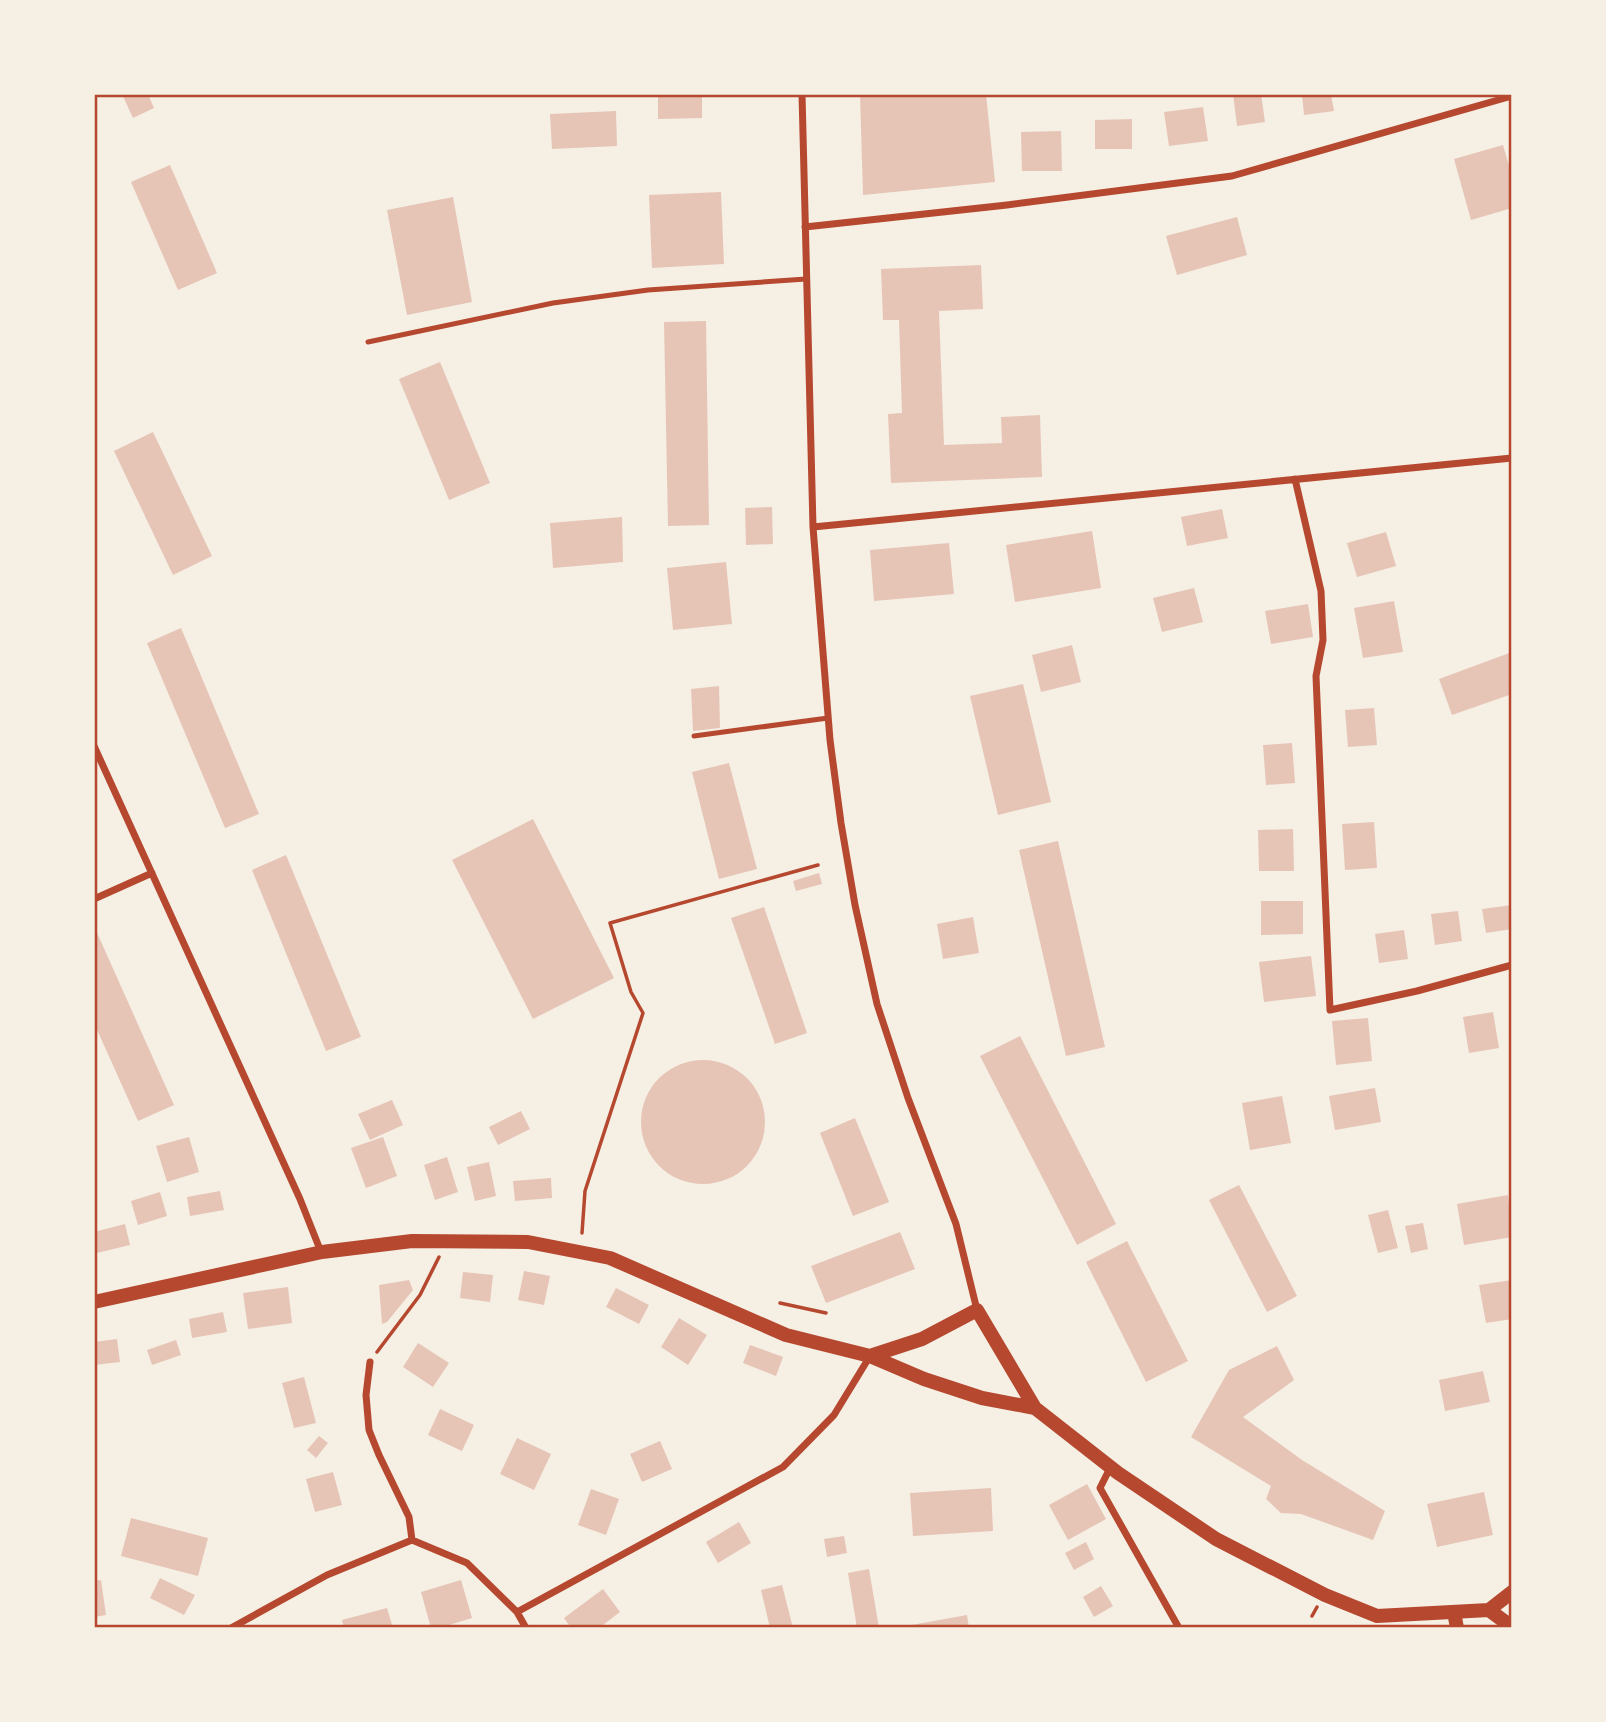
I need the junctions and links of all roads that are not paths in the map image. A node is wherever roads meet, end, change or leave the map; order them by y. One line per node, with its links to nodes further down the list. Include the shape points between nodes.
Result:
1 (802, 94): 3 (street)
2 (1511, 96): 3 (street, via 1232,176)
3 (805, 227): 4 (street)
4 (807, 279): 5 (lane, via 648,290 554,303); 8 (street)
5 (368, 342)
6 (1511, 458): 7 (street)
7 (1295, 478): 8 (street); 14 (street, via 1321,591 1323,640 1316,676 1330,1010)
8 (813, 527): 9 (street)
9 (828, 718): 10 (lane); 17 (street, via 843,837 877,1004 956,1224)
10 (694, 736)
11 (94, 746): 12 (street)
12 (152, 873): 13 (street); 15 (street)
13 (94, 900)
14 (1511, 965)
15 (322, 1252): 16 (main road); 18 (main road, via 412,1241 528,1242 610,1258 786,1335)
16 (94, 1301)
17 (977, 1310): 18 (main road, via 922,1339); 20 (main road)
18 (870, 1356): 20 (main road, via 982,1398); 25 (street, via 834,1415 783,1466)
19 (370, 1362): 22 (street, via 366,1395 369,1430 409,1517)
20 (1035, 1408): 21 (main road)
21 (1111, 1468): 26 (main road, via 1216,1539 1325,1595 1377,1616); 30 (street, via 1100,1489)
22 (412, 1540): 25 (street, via 467,1563); 28 (street, via 327,1576)
23 (1511, 1592): 24 (main road)
24 (1489, 1610): 26 (main road); 27 (main road)
25 (517, 1612): 29 (street)
26 (1454, 1612): 31 (main road)
27 (1511, 1626)
28 (230, 1628)
29 (526, 1628)
30 (1179, 1628)
31 (1457, 1628)

